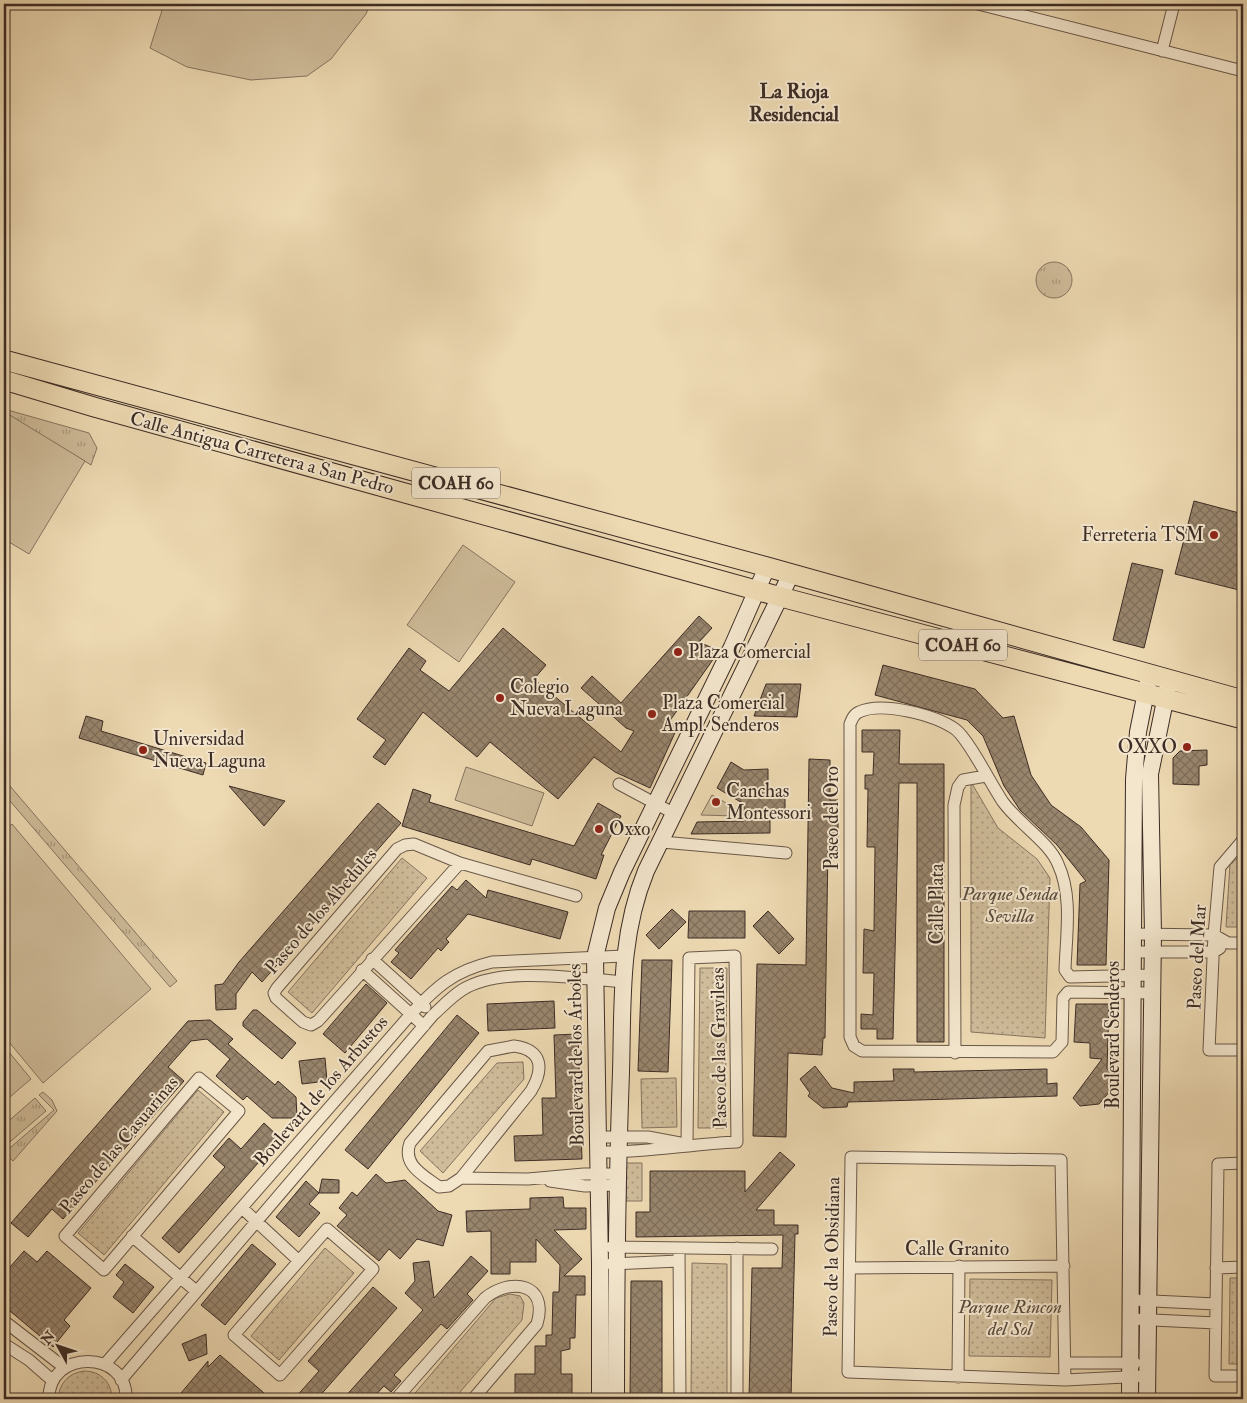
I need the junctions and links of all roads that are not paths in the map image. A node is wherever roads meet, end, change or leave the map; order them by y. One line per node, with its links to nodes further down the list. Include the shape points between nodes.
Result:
1 (978, 4): 3 (street)
2 (1174, 4): 3 (street)
3 (1162, 51): 4 (street)
4 (1243, 71)
5 (4, 360): 7 (main road, Calle Antigua Carretera a San Pedro / COAH 60)
6 (4, 380): 9 (main road, Calle Antigua Carretera a San Pedro / COAH 60)
7 (766, 567): 8 (main road, COAH 60); 9 (main road, Boulevard de los Árboles)
8 (791, 574): 10 (main road); 11 (main road, COAH 60)
9 (756, 590): 10 (main road, Calle Antigua Carretera a San Pedro / COAH 60); 19 (main road, Boulevard de los Árboles)
10 (781, 597): 13 (main road, COAH 60); 20 (main road)
11 (1150, 673): 12 (main road, COAH 60); 13 (main road, Boulevard Senderos)
12 (1170, 679): 14 (main road, Boulevard Senderos); 15 (main road, COAH 60)
13 (1145, 693): 14 (main road, COAH 60); 26 (main road, Boulevard Senderos, via 1134,779)
14 (1165, 698): 16 (main road, COAH 60); 27 (main road, Boulevard Senderos, via 1150,774)
15 (1243, 700)
16 (1243, 719)
17 (986, 776): 38 (street, Paseo del Oro, via 1018,821 1045,845 1060,869 1067,891 1067,974 1070,977); 49 (street, Calle Plata, via 963,780 954,805); 49 (street, Paseo del Oro, via 957,730 926,716 898,710 872,710 860,712 850,724 850,1037 854,1046 862,1051)
18 (619, 784): 19 (street)
19 (657, 804): 20 (street); 35 (main road, Boulevard de los Árboles, via 611,899)
20 (675, 814): 22 (main road)
21 (1243, 840): 28 (street, Paseo del Mar, via 1220,867)
22 (662, 842): 23 (street); 34 (main road, via 638,892)
23 (786, 853)
24 (460, 863): 25 (street); 36 (street, Paseo de los Abedules); 37 (street, Paseo de los Abedules, via 414,844 398,849 274,993 303,1022 311,1025 318,1022)
25 (576, 896)
26 (1133, 934): 27 (street); 31 (main road, Boulevard Senderos)
27 (1153, 934): 28 (street); 32 (main road, Boulevard Senderos)
28 (1214, 935): 29 (street); 33 (street, Paseo del Mar)
29 (1228, 943): 30 (street); 33 (street)
30 (1243, 943)
31 (1133, 952): 32 (street); 38 (main road, Boulevard Senderos)
32 (1153, 952): 33 (street); 39 (main road, Boulevard Senderos)
33 (1214, 952): 48 (street, Paseo del Mar, via 1209,1050)
34 (624, 956): 35 (street, Boulevard de los Arbustos); 41 (main road)
35 (595, 957): 40 (main road, Boulevard de los Árboles); 44 (street, Boulevard de los Arbustos, via 492,962 470,967 442,983)
36 (372, 959): 37 (street, Paseo de los Abedules); 44 (street)
37 (362, 970): 45 (street)
38 (1133, 975): 39 (street, Paseo del Oro); 42 (main road, Boulevard Senderos)
39 (1152, 975): 43 (main road, Boulevard Senderos)
40 (594, 980): 41 (street, Boulevard de los Arbustos); 46 (street, Boulevard de los Arbustos, via 519,977 490,980 462,990); 51 (main road, Boulevard de los Árboles)
41 (624, 982): 52 (main road)
42 (1133, 993): 43 (street, Paseo del Oro); 49 (street, Paseo del Oro, via 1065,994 1062,1042 1053,1052); 75 (main road, Boulevard Senderos)
43 (1152, 993): 75 (main road, Boulevard Senderos)
44 (420, 1004): 45 (street, Boulevard de los Arbustos); 46 (street)
45 (410, 1014): 47 (street); 57 (street, Boulevard de los Arbustos)
46 (433, 1015): 47 (street, Boulevard de los Arbustos)
47 (424, 1026): 58 (street, Boulevard de los Arbustos)
48 (1243, 1050)
49 (955, 1053)
50 (687, 1144): 50 (street, Paseo de las Gravileas, via 737,1142 735,956 689,958); 52 (street, Paseo de las Gravileas)
51 (597, 1145): 52 (street, Paseo de las Gravileas); 55 (main road, Boulevard de los Árboles)
52 (618, 1145): 56 (main road)
53 (1243, 1163): 71 (street, via 1218,1164)
54 (461, 1178): 54 (street, via 450,1186 439,1187 409,1163 406,1152 410,1143 488,1051 514,1046 526,1048 535,1055 538,1078); 55 (street)
55 (598, 1180): 56 (street); 60 (main road, Boulevard de los Árboles)
56 (618, 1180): 64 (main road)
57 (242, 1208): 58 (street); 73 (street, Boulevard de los Arbustos)
58 (256, 1221): 65 (street); 74 (street, Boulevard de los Arbustos)
59 (132, 1236): 59 (street, Paseo de las Casuarinas, via 239,1111 199,1078 65,1236 104,1270); 73 (street)
60 (600, 1247): 64 (street); 67 (main road, Boulevard de los Árboles)
61 (679, 1248): 62 (street); 64 (street); 66 (street)
62 (737, 1248): 63 (street); 97 (street)
63 (772, 1249)
64 (617, 1255): 66 (street); 67 (street); 95 (main road)
65 (299, 1261): 65 (street, via 234,1335 280,1375 373,1269 327,1229)
66 (679, 1262): 96 (street)
67 (600, 1264): 94 (main road, Boulevard de los Árboles)
68 (959, 1266): 69 (street, Calle Granito); 70 (street, Calle Granito); 86 (street)
69 (1064, 1266): 70 (street, Paseo de la Obsidiana, via 1061,1160 851,1157); 81 (street, Paseo de la Obsidiana)
70 (850, 1268): 86 (street, Paseo de la Obsidiana, via 848,1372)
71 (1216, 1268): 72 (street); 76 (street)
72 (1243, 1268)
73 (182, 1278): 74 (street); 82 (street, Boulevard de los Arbustos)
74 (196, 1291): 87 (street, Boulevard de los Arbustos)
75 (1141, 1300): 76 (street); 77 (main road, Boulevard Senderos)
76 (1216, 1304): 79 (street)
77 (1140, 1319): 79 (street); 84 (main road, Boulevard Senderos)
78 (4, 1321): 83 (street)
79 (1216, 1323): 85 (street, via 1215,1376)
80 (4, 1344): 89 (street, via 30,1360)
81 (1065, 1363): 84 (street); 88 (street, Paseo de la Obsidiana)
82 (105, 1364): 83 (street, via 84,1360); 87 (street)
83 (64, 1368): 89 (street)
84 (1139, 1369): 88 (street, Paseo de la Obsidiana); 98 (main road, Boulevard Senderos); 99 (main road, Boulevard Senderos)
85 (1243, 1376)
86 (958, 1377): 88 (street, Paseo de la Obsidiana)
87 (121, 1380): 91 (street)
88 (1065, 1380)
89 (53, 1381): 90 (street)
90 (49, 1399)
91 (126, 1399)
92 (396, 1399): 93 (street, via 485,1298 506,1286 527,1288 539,1302 541,1313 537,1324)
93 (473, 1399)
94 (600, 1399)
95 (616, 1399)
96 (680, 1399)
97 (737, 1399)
98 (1130, 1399)
99 (1147, 1399)

